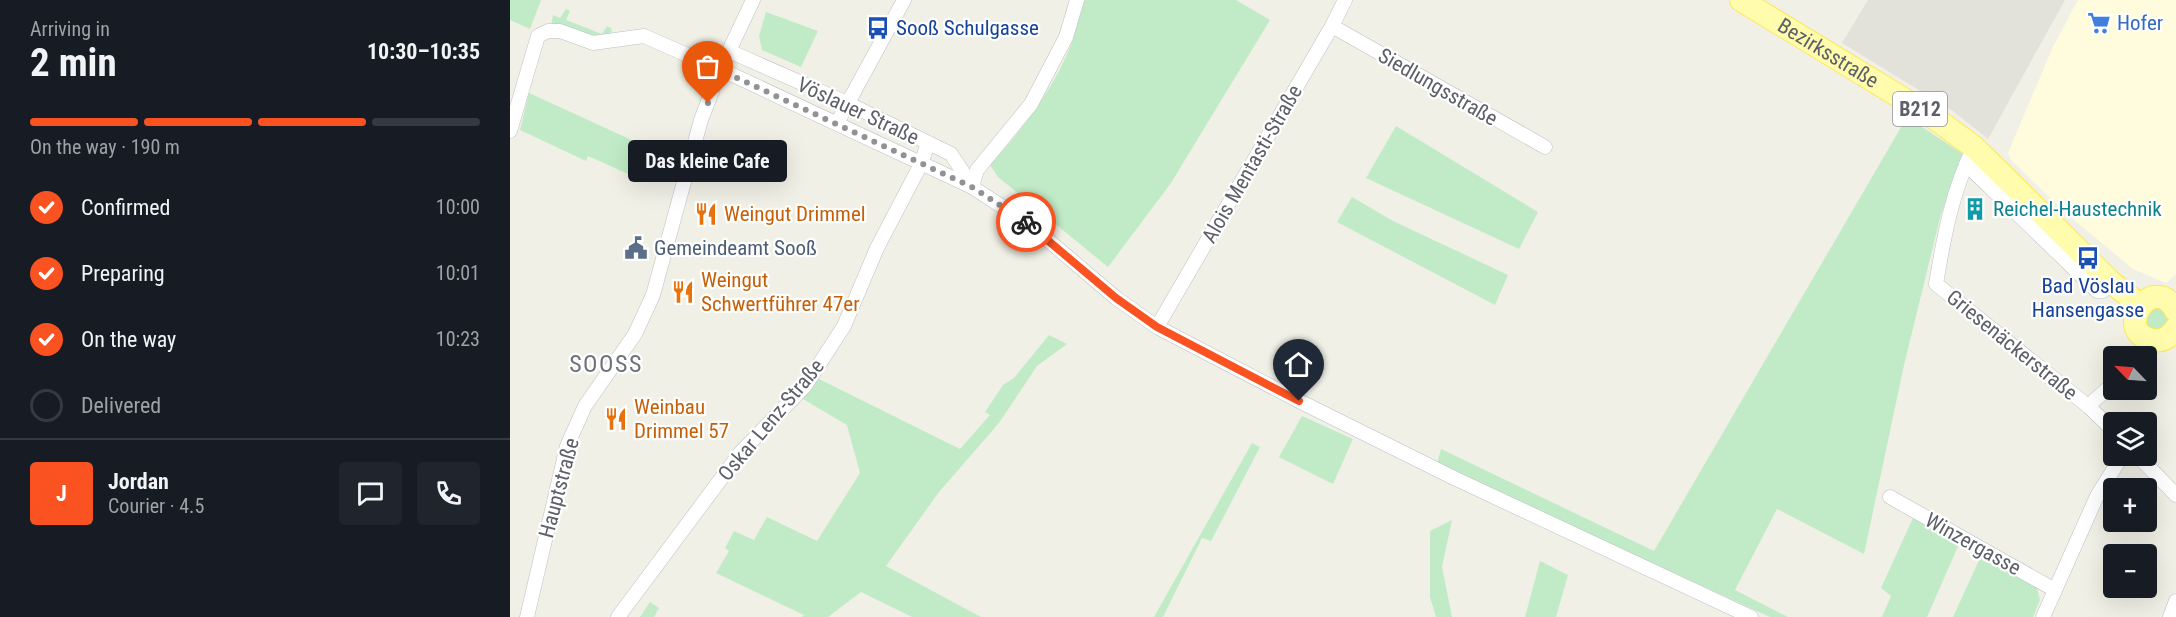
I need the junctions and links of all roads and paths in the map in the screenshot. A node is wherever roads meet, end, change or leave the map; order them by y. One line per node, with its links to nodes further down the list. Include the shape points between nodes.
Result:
1 (753, 0): 7 (street, Hauptstraße)
2 (904, 0): 9 (street)
3 (1077, 0): 16 (street, via 1066,37 1031,104 977,170)
4 (1345, 0): 6 (street, Alois Mentasti-Straße)
5 (1741, 0): 14 (main road, Bezirksstraße / B212, via 1914,104)
6 (1332, 26): 13 (street, Siedlungsstraße); 19 (street, Alois Mentasti-Straße)
7 (729, 51): 8 (street, Hauptstraße); 9 (street, Vöslauer Straße)
8 (720, 70): 10 (street, Vöslauer Straße); 11 (street, Vöslauer Straße, via 644,36 593,43 560,31 543,34); 32 (street, Hauptstraße, via 701,120 653,295 634,334 585,406 567,446)
9 (847, 103): 10 (street); 12 (street, Vöslauer Straße)
10 (837, 123): 15 (street, Vöslauer Straße)
11 (510, 130)
12 (928, 143): 15 (street, Oskar Lenz-Straße); 16 (street, Vöslauer Straße, via 951,154)
13 (1545, 147)
14 (1970, 155): 18 (main road, B212); 24 (street, Griesenäckerstraße, via 1947,220 1936,284)
15 (921, 164): 16 (street, Vöslauer Straße); 33 (street, Oskar Lenz-Straße, via 877,248 844,327 805,386 741,452)
16 (972, 187): 19 (street, Vöslauer Straße, via 1029,224 1116,298)
17 (2174, 303): 18 (main road, via 2151,298)
18 (2140, 305): 21 (main road, via 2136,325)
19 (1157, 327): 34 (street, Vöslauer Straße, via 1454,478)
20 (2176, 328): 22 (main road, via 2168,338)
21 (2145, 346)
22 (2149, 346)
23 (2103, 392): 24 (street)
24 (2088, 405): 25 (street, Griesenäckerstraße)
25 (2103, 421)
26 (2116, 466): 30 (street, via 2097,496)
27 (2148, 466): 28 (street)
28 (2176, 495)
29 (1890, 497): 30 (street, Winzergasse)
30 (2055, 590): 35 (street)
31 (2176, 601): 36 (street)
32 (527, 617)
33 (618, 617)
34 (1751, 617)
35 (2043, 617)
36 (2170, 617)

